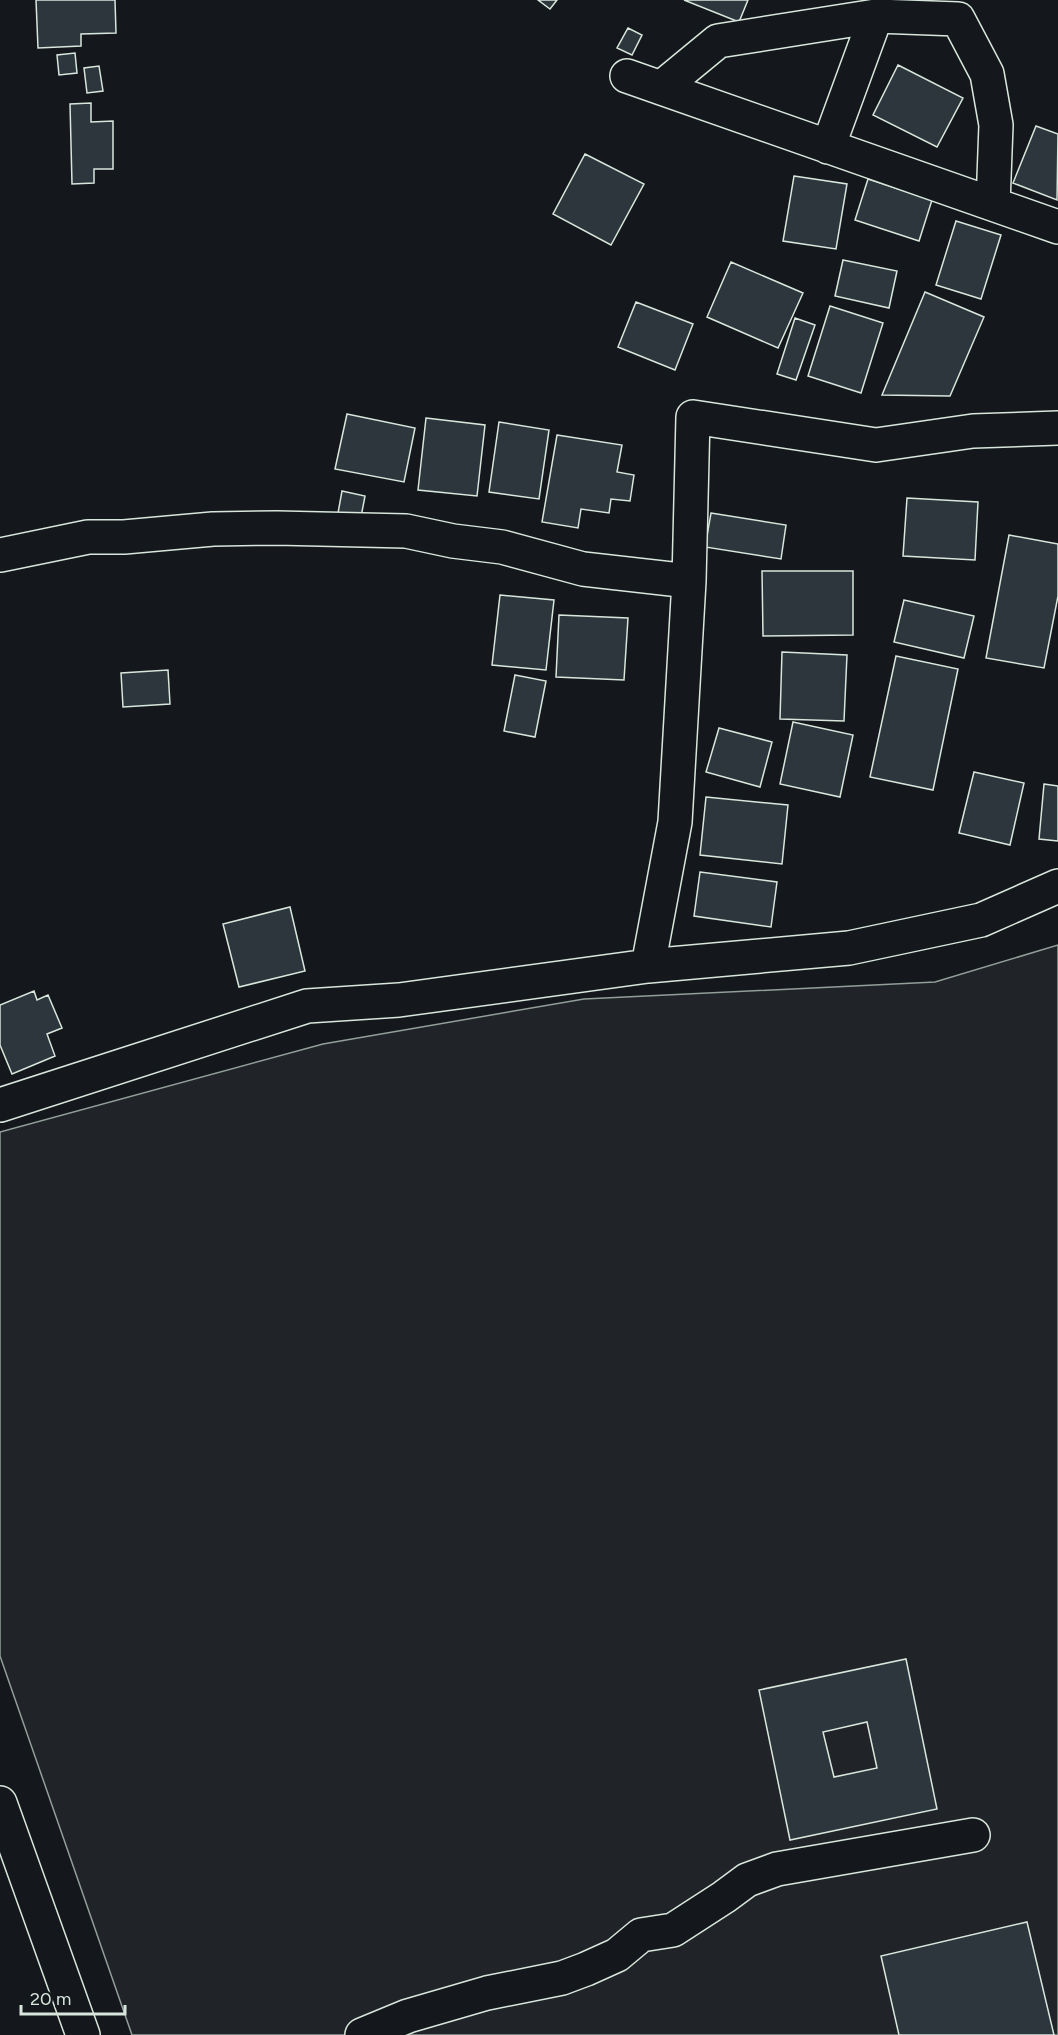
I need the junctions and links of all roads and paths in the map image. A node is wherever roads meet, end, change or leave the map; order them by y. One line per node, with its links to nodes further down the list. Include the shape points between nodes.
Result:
1 (876, 15): 3 (street, via 718,42); 4 (street); 5 (street, via 958,19 987,74 996,125)
2 (627, 76): 3 (street)
3 (662, 88): 4 (street)
4 (828, 147): 5 (street)
5 (993, 204): 6 (street)
6 (1058, 227)
7 (1058, 428): 9 (street, via 972,431 876,446 693,417)
8 (0, 555): 9 (street, via 88,537 213,529 406,531 502,547 583,569)
9 (689, 581): 11 (street, via 675,822)
10 (1058, 886): 11 (street, via 981,920 849,948)
11 (648, 966): 12 (street, via 399,1000 307,1006)
12 (0, 1105)
13 (0, 1803): 15 (street)
14 (973, 1835): 16 (street, via 777,1869 747,1880 673,1930 641,1935 617,1955 586,1969 408,2016)
15 (83, 2035)
16 (362, 2035)

